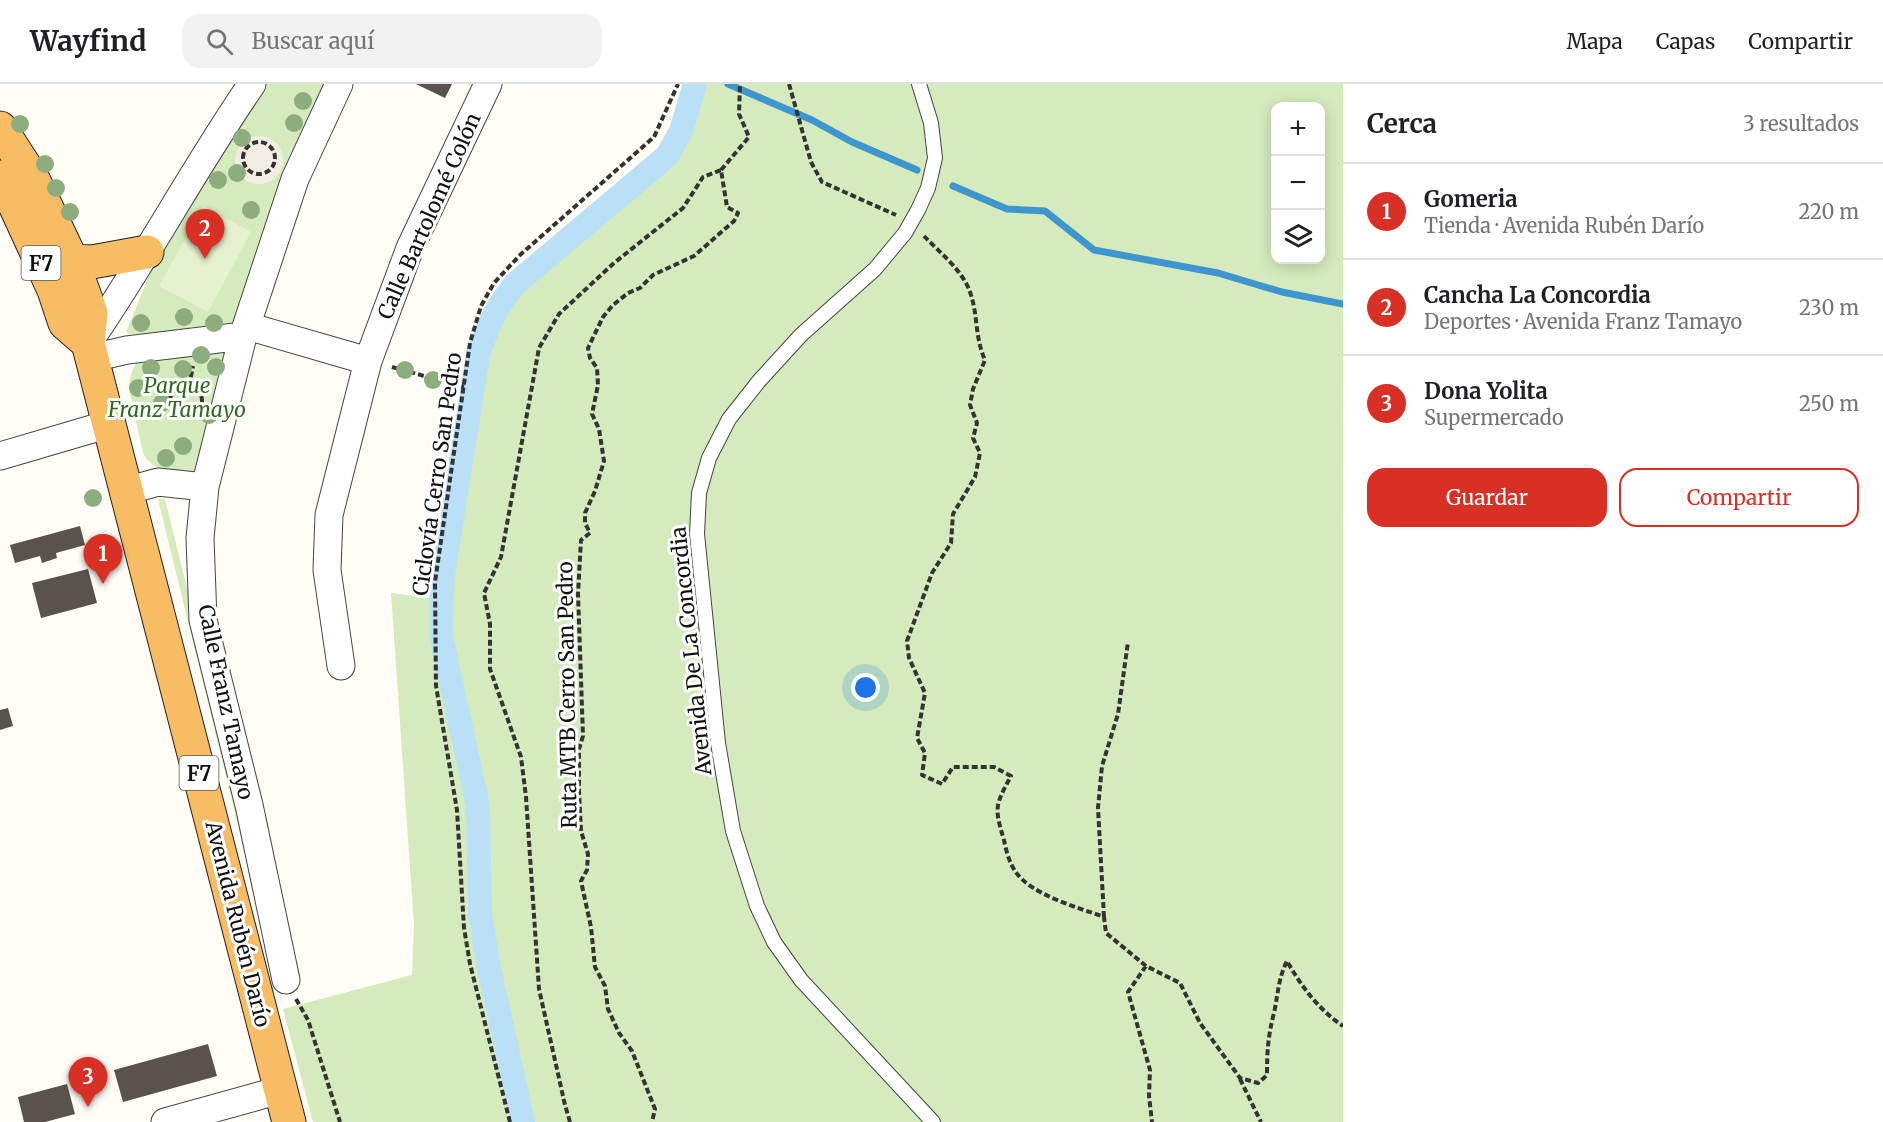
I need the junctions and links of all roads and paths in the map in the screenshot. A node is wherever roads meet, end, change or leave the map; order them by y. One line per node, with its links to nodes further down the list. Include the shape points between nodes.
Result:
1 (252, 84): 13 (street)
2 (339, 84): 15 (street, Calle Franz Tamayo, via 295,178)
3 (488, 84): 17 (street, Calle Bartolomé Colón, via 411,248)
4 (678, 84): 18 (path, Ciclovía Cerro San Pedro, via 654,137 520,255 494,283 481,306)
5 (740, 84): 10 (path, via 739,114 749,137)
6 (789, 84): 12 (path, via 811,162 822,182)
7 (919, 84): 12 (lane, Avenida De La Concordia, via 931,123 935,158 928,188)
8 (0, 128): 14 (highway, Avenida Rubén Darío / F7, via 33,179)
9 (245, 167): 9 (path, via 264,174 275,162 274,151 262,142 251,144 244,151)
10 (721, 170): 36 (path, Ruta MTB Cerro San Pedro, via 704,177 683,208 614,263 559,314 539,348 501,557 484,593 490,624 490,669 521,757 539,989); 37 (path, Ruta MTB Cerro San Pedro, via 727,207 738,213 734,221 694,256 653,275 613,305 588,348 597,368 592,414 604,461 585,513 590,533 580,540 578,594 584,736 579,749 579,791 581,831 588,854 587,870 581,881 595,967 605,986 608,1009 632,1051 655,1109)
11 (0, 177): 16 (highway, F7, via 54,290 65,323)
12 (911, 223): 26 (path, via 960,274 971,295 978,345 985,360 970,405 977,423 973,438 980,453 975,477 953,514 951,543 932,573 907,641 909,658 925,693 917,738 925,753 922,775 942,783 953,767 994,767 1011,776 997,802 998,821 1015,871 1036,890); 38 (lane, Avenida De La Concordia, via 875,269 801,335 729,419 709,458 699,493 697,534 718,743 733,831 757,906 774,942 801,980)
13 (147, 252): 14 (highway, via 92,262); 16 (street)
14 (72, 261): 16 (highway, Avenida Rubén Darío / F7, via 91,313)
15 (245, 331): 16 (street, via 127,350); 17 (street); 22 (street, Calle Franz Tamayo)
16 (90, 351): 20 (highway, Avenida Rubén Darío / F7)
17 (368, 361): 18 (path); 25 (street, Calle Bartolomé Colón, via 330,515 327,570)
18 (464, 387): 35 (path, Ciclovía Cerro San Pedro, via 435,582 436,686 457,810 470,964)
19 (171, 406): 19 (path, via 175,391 183,386 197,390 202,399 197,413 188,417 177,414); 20 (path)
20 (122, 418): 21 (street); 23 (highway, Avenida Rubén Darío / F7)
21 (0, 456)
22 (205, 487): 23 (street, via 158,482); 28 (street, Calle Franz Tamayo, via 200,538 203,620 249,805)
23 (126, 491): 31 (highway, Avenida Rubén Darío / F7)
24 (1128, 642): 26 (path, via 1118,714 1102,765 1098,808)
25 (340, 666)
26 (1104, 917): 27 (path, via 1106,933)
27 (1146, 966): 30 (path, via 1180,983 1200,1023); 39 (path, via 1128,992 1150,1070)
28 (286, 980): 34 (path, via 308,1020)
29 (1343, 1026): 30 (path, via 1299,983 1287,961 1269,1029 1267,1075 1258,1083)
30 (1240, 1078): 40 (path)
31 (280, 1090): 32 (street); 33 (highway, Avenida Rubén Darío / F7)
32 (165, 1122)
33 (289, 1122)
34 (340, 1122)
35 (510, 1122)
36 (570, 1122)
37 (652, 1122)
38 (933, 1122)
39 (1152, 1122)
40 (1261, 1122)

